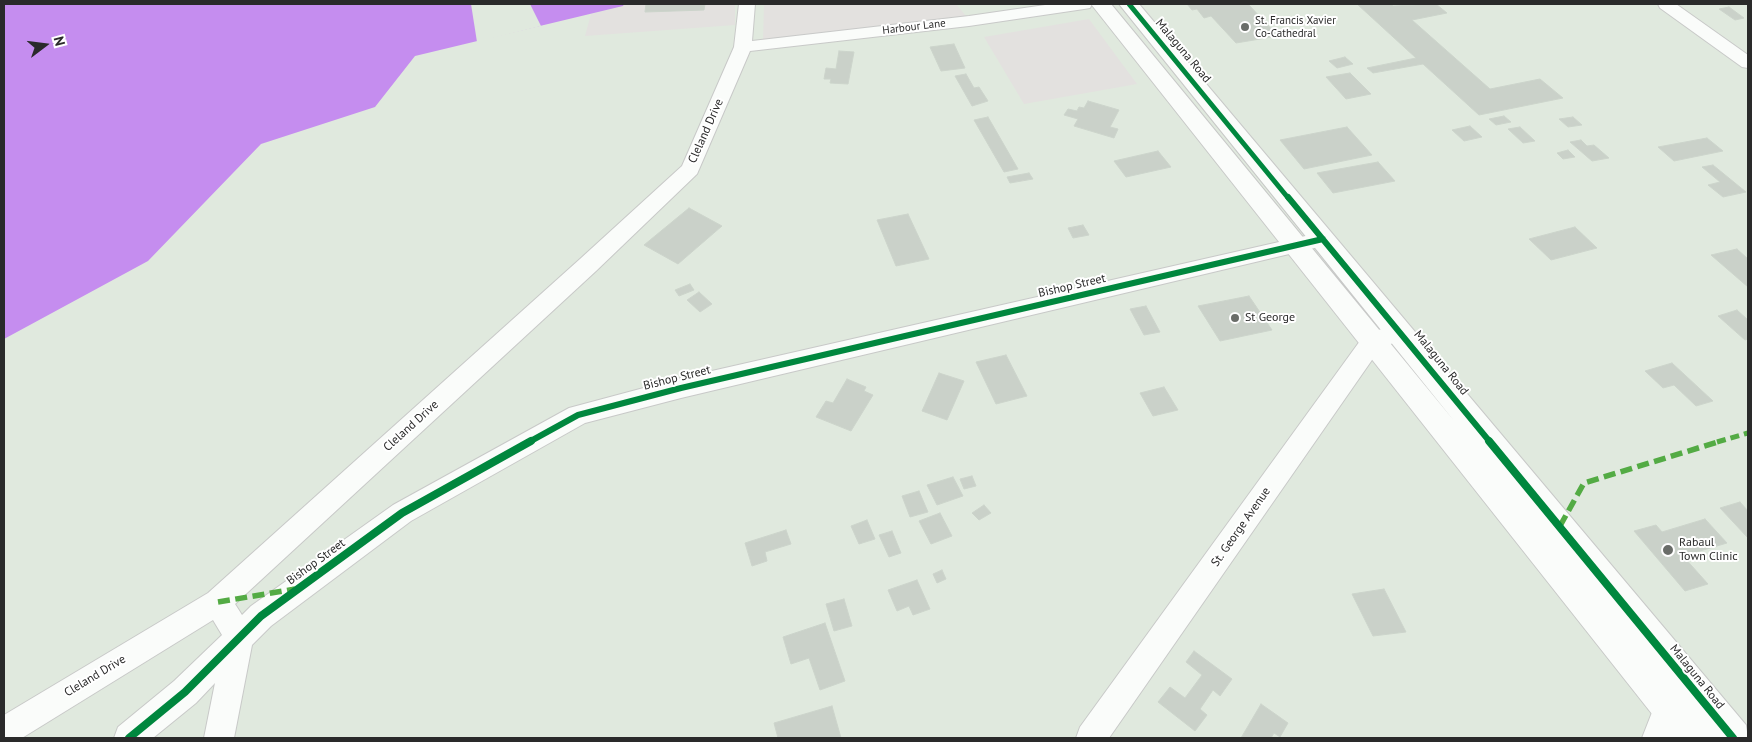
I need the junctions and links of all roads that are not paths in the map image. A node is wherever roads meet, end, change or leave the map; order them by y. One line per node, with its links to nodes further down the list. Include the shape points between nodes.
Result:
1 (747, 4): 6 (street, Cleland Drive)
2 (1084, 4): 6 (street, Harbour Lane)
3 (1101, 4): 11 (street)
4 (1129, 4): 10 (street, Malaguna Road)
5 (1666, 4): 8 (street)
6 (743, 47): 14 (street, Cleland Drive, via 690,169)
7 (1748, 47): 8 (street)
8 (1730, 50): 9 (street)
9 (1748, 63)
10 (1323, 239): 11 (street, Bishop Street); 12 (street, Malaguna Road)
11 (1295, 246): 13 (street); 15 (street, Bishop Street, via 681,388 578,415 402,512 261,616)
12 (1401, 333): 13 (street); 23 (street, Malaguna Road)
13 (1373, 340): 16 (street); 20 (street, St. George Avenue)
14 (218, 602): 15 (street); 17 (street, Cleland Drive)
15 (239, 636): 18 (street, Bishop Street, via 185,692); 19 (street)
16 (1669, 708): 21 (street); 22 (street)
17 (4, 732)
18 (129, 738)
19 (219, 738)
20 (1091, 738)
21 (1657, 738)
22 (1693, 738)
23 (1733, 738)

